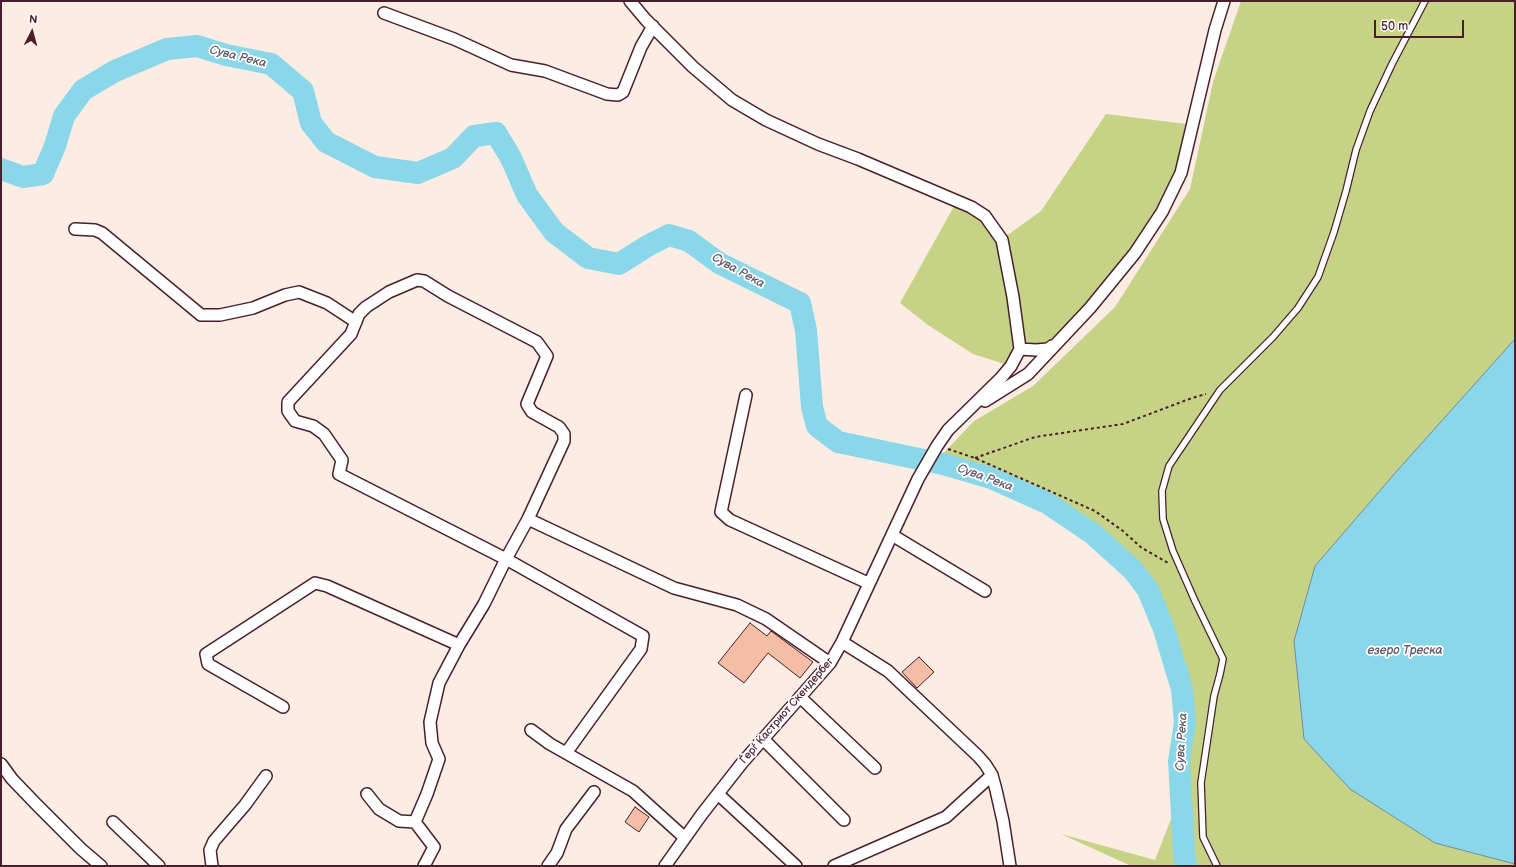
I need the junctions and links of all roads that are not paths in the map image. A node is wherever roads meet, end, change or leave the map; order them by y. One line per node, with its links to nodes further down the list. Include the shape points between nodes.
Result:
1 (630, 1): 5 (street)
2 (1224, 1): 8 (street, via 1181,173 1162,212 1135,252 1090,308)
3 (1425, 1): 45 (lane, via 1370,111 1318,277 1293,314 1220,390 1169,466 1162,491 1163,519 1173,551 1223,659 1214,696 1201,783 1203,836)
4 (384, 13): 5 (street, via 454,39 511,65 545,71 607,94 618,95 623,92)
5 (652, 26): 9 (street, via 693,67 732,100 766,120 971,207 985,216 1002,240)
6 (74, 229): 7 (street, via 102,233 201,315 220,315 253,308 285,294 299,292 327,303)
7 (356, 322): 12 (street, via 366,307 389,292 417,280 537,342 547,356 527,404 532,412 558,427 564,434 564,442); 14 (street, via 352,334 288,402 288,411 295,421 313,426 324,434 342,460 339,474)
8 (1058, 342): 9 (street, via 1048,349); 11 (street, via 1028,374)
9 (1020, 349): 11 (street, via 1006,372)
10 (746, 395): 15 (street, via 721,512 730,520)
11 (969, 411): 13 (street, Ѓерѓ Кастриот Скендербег, via 948,430 937,446 918,479)
12 (528, 519): 14 (street); 19 (street, via 674,588 737,605 766,619)
13 (892, 536): 15 (street, Ѓерѓ Кастриот Скендербег); 16 (street)
14 (506, 559): 18 (street, via 484,604); 24 (street, via 643,636 641,649)
15 (868, 583): 17 (street, Ѓерѓ Кастриот Скендербег)
16 (986, 591)
17 (842, 642): 19 (street, Ѓерѓ Кастриот Скендербег); 27 (street, via 888,671 978,756)
18 (459, 645): 21 (street, via 315,583 206,654 208,664); 34 (street, via 440,683 430,722 432,743 440,759)
19 (830, 663): 20 (street, Ѓерѓ Кастриот Скендербег)
20 (800, 697): 23 (street, Ѓерѓ Кастриот Скендербег); 26 (street)
21 (283, 707)
22 (531, 730): 24 (street)
23 (763, 739): 31 (street, Ѓерѓ Кастриот Скендербег); 32 (street)
24 (566, 753): 35 (street, via 633,791)
25 (1, 764): 36 (street, via 32,800)
26 (876, 768)
27 (992, 775): 43 (street, via 946,817); 44 (street)
28 (266, 776): 38 (street, via 214,840 210,850)
29 (594, 792): 40 (street, via 566,829 557,853)
30 (367, 794): 34 (street, via 379,809 392,817 399,821)
31 (718, 794): 35 (street, Ѓерѓ Кастриот Скендербег); 42 (street)
32 (844, 820)
33 (113, 822): 37 (street)
34 (415, 822): 39 (street, via 434,848)
35 (686, 838): 41 (street, Ѓерѓ Кастриот Скендербег)
36 (101, 866)
37 (159, 866)
38 (212, 866)
39 (424, 866)
40 (548, 866)
41 (665, 866)
42 (796, 866)
43 (834, 866)
44 (1010, 866)
45 (1217, 866)

